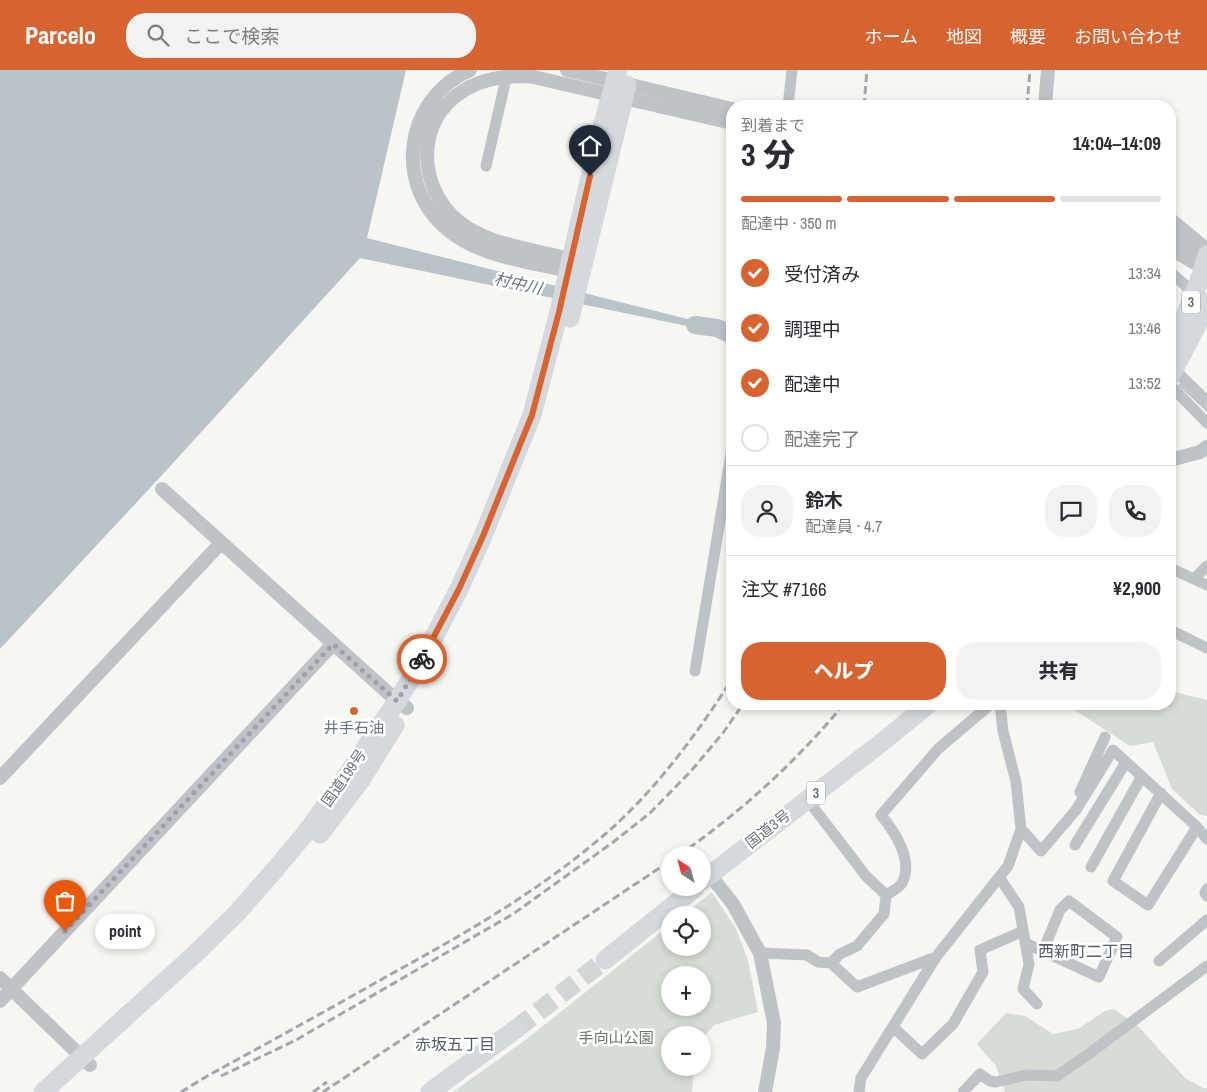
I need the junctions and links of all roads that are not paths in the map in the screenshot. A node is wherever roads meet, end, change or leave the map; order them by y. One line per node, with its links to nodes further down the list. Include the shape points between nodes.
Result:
1 (470, 70): 10 (street, via 444,87)
2 (508, 70): 13 (street)
3 (567, 70): 11 (street)
4 (618, 70): 18 (highway, 国道199号, via 598,142)
5 (630, 70): 18 (highway, 国道199号)
6 (792, 70): 8 (street)
7 (1048, 70): 9 (street)
8 (789, 100)
9 (1046, 100)
10 (435, 108): 12 (street, via 475,84 502,76 529,76); 18 (street, via 421,116 412,154 418,187 434,215 452,233 478,248)
11 (726, 108)
12 (726, 121)
13 (486, 166)
14 (1176, 226): 17 (street)
15 (1176, 240): 17 (street)
16 (1176, 250): 17 (street)
17 (1206, 260): 20 (highway, 3)
18 (573, 275): 40 (highway, 国道199号, via 565,312 532,415 491,519)
19 (1176, 277): 20 (street)
20 (1200, 299): 21 (highway, 3); 22 (highway, 3)
21 (1176, 337)
22 (1176, 366)
23 (1176, 377): 25 (street, via 1182,377)
24 (1176, 382): 26 (street)
25 (1207, 401)
26 (1207, 423)
27 (1207, 447): 28 (street)
28 (1176, 458)
29 (726, 484): 39 (street)
30 (162, 489): 31 (street)
31 (222, 543): 37 (street); 47 (street)
32 (1207, 566): 34 (street)
33 (1176, 571): 34 (street)
34 (1194, 579): 35 (street)
35 (1207, 586)
36 (1176, 633): 38 (street)
37 (333, 644): 40 (street); 73 (street)
38 (1207, 648)
39 (695, 671)
40 (402, 704): 78 (highway, 国道199号, via 304,835 266,880)
41 (922, 710): 49 (highway, 国道3号 / 3)
42 (984, 710): 60 (street, via 938,748 881,815 892,828 907,865 902,884)
43 (1001, 710): 52 (street, via 1016,782)
44 (1105, 737): 50 (street)
45 (1126, 762): 46 (street); 50 (street, via 1113,750); 54 (street)
46 (1142, 776): 48 (street); 55 (street)
47 (0, 778)
48 (1160, 793): 51 (street); 51 (street, via 1113,881 1148,905)
49 (807, 799): 56 (highway, 国道3号 / 3); 60 (street, via 866,876)
50 (1067, 820): 52 (street, via 1041,851)
51 (1197, 827): 53 (street)
52 (1021, 830): 57 (street, via 1008,866)
53 (1207, 840)
54 (1075, 845)
55 (1092, 867)
56 (711, 874)
57 (1000, 877): 64 (street, via 1019,907); 67 (street)
58 (711, 883): 66 (street, via 733,904)
59 (1207, 889): 62 (street)
60 (886, 895): 70 (street, via 884,914 857,946 840,954)
61 (685, 896): 68 (highway)
62 (1207, 896)
63 (1207, 920): 69 (street)
64 (1024, 937): 65 (street, via 1042,950 1050,954 1099,977 1117,937 1069,901 1060,910 1050,935 1046,943); 75 (street, via 1029,964 1023,989); 76 (street, via 980,950 982,972 968,998 953,1024 922,1054)
65 (1042, 951)
66 (760, 953): 70 (street, via 807,955 818,962); 83 (street, via 774,1023 773,1048)
67 (936, 956): 70 (street, via 857,987); 76 (street)
68 (605, 960)
69 (1159, 960)
70 (831, 963)
71 (1207, 966): 79 (street, via 1057,1076 1026,1075)
72 (0, 978): 73 (street)
73 (12, 988): 74 (street); 78 (street)
74 (0, 1001)
75 (1037, 1004)
76 (893, 1027): 84 (street, via 861,1078)
77 (516, 1029): 82 (highway)
78 (86, 1062): 80 (highway, 国道199号); 81 (highway, 国道199号)
79 (990, 1081): 85 (street, via 980,1074); 86 (street)
80 (43, 1092)
81 (61, 1092)
82 (430, 1092)
83 (764, 1092)
84 (859, 1092)
85 (963, 1092)
86 (984, 1092)

